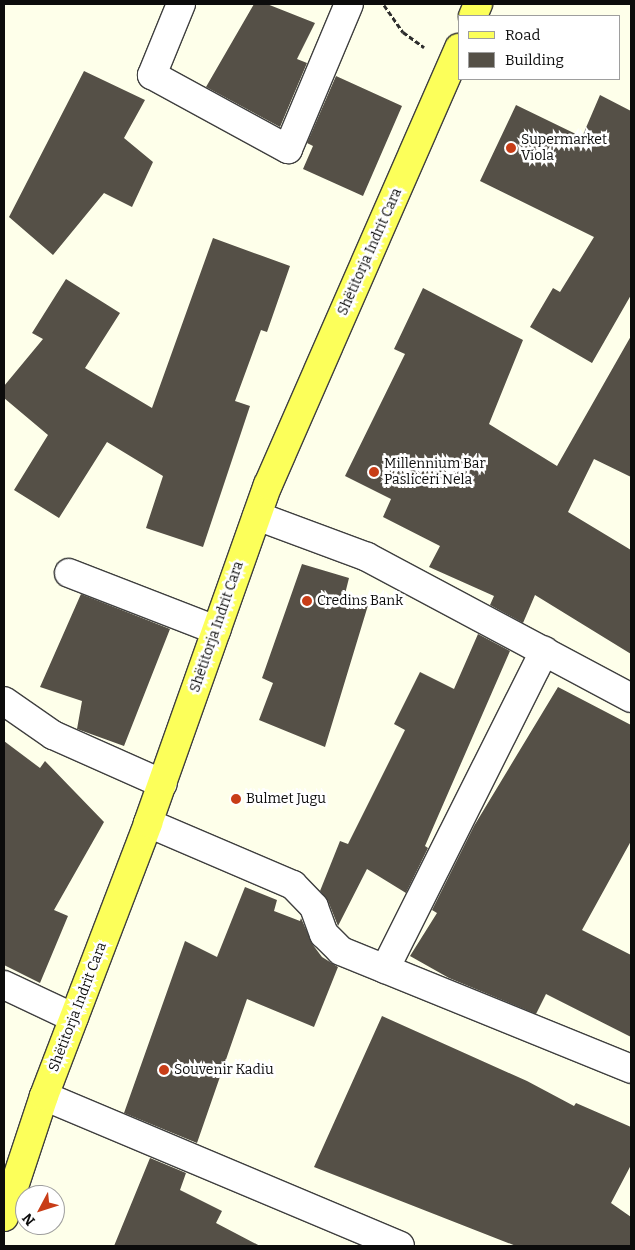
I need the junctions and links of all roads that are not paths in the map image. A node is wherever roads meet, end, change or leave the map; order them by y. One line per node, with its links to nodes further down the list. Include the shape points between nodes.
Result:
1 (181, 4): 2 (street, via 152,76 288,149)
2 (349, 4)
3 (458, 50): 4 (main road, Shëtitorja Indrit Cara)
4 (257, 516): 6 (main road, Shëtitorja Indrit Cara); 7 (street, via 367,557)
5 (69, 573): 6 (street)
6 (216, 630): 10 (main road, Shëtitorja Indrit Cara)
7 (544, 650): 8 (street); 12 (street)
8 (631, 698)
9 (4, 701): 10 (street, via 53,735)
10 (163, 784): 11 (main road, Shëtitorja Indrit Cara)
11 (148, 823): 12 (street, via 270,872 293,885 314,907 324,934 340,951); 14 (main road, Shëtitorja Indrit Cara)
12 (385, 968): 15 (street)
13 (4, 985): 14 (street)
14 (74, 1018): 16 (main road, Shëtitorja Indrit Cara)
15 (631, 1069)
16 (44, 1096): 17 (main road, Shëtitorja Indrit Cara); 18 (street)
17 (4, 1217)
18 (400, 1246)

